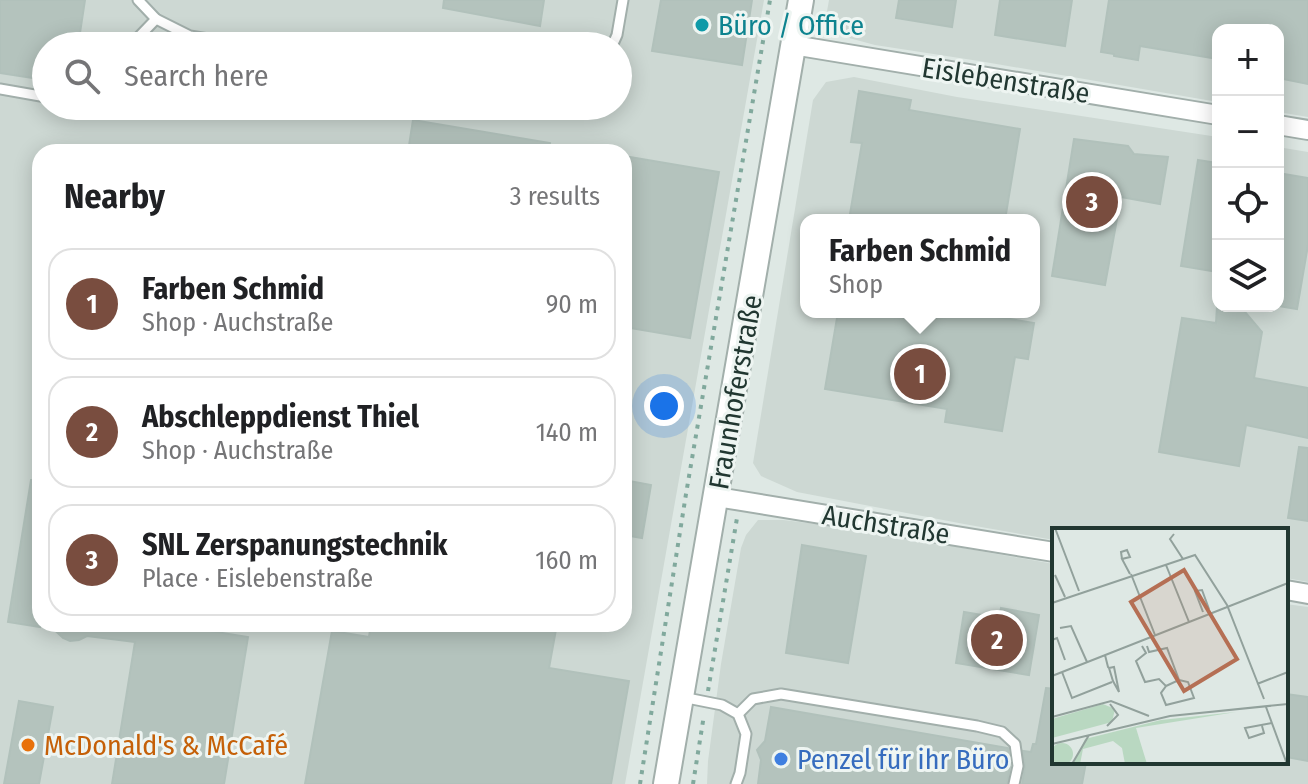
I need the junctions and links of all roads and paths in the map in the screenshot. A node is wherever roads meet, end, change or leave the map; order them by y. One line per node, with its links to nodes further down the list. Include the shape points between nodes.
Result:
1 (138, 0): 5 (lane)
2 (623, 0): 8 (lane)
3 (770, 0): 21 (path)
4 (801, 0): 9 (street, Fraunhoferstraße)
5 (156, 19): 6 (lane); 7 (lane)
6 (143, 32)
7 (182, 32)
8 (618, 32)
9 (793, 45): 12 (street, Eislebenstraße); 15 (street, Fraunhoferstraße)
10 (0, 89): 11 (lane)
11 (32, 95)
12 (1212, 114)
13 (1284, 126): 14 (street)
14 (1308, 130)
15 (717, 497): 16 (street, Auchstraße); 19 (street, Fraunhoferstraße)
16 (1052, 552)
17 (1288, 590): 18 (street)
18 (1308, 594)
19 (682, 697): 20 (lane); 22 (street, Fraunhoferstraße)
20 (738, 714): 23 (lane, via 746,734); 24 (lane, via 753,699 781,694 1002,732 1015,744)
21 (640, 784)
22 (666, 784)
23 (736, 784)
24 (1014, 784)

